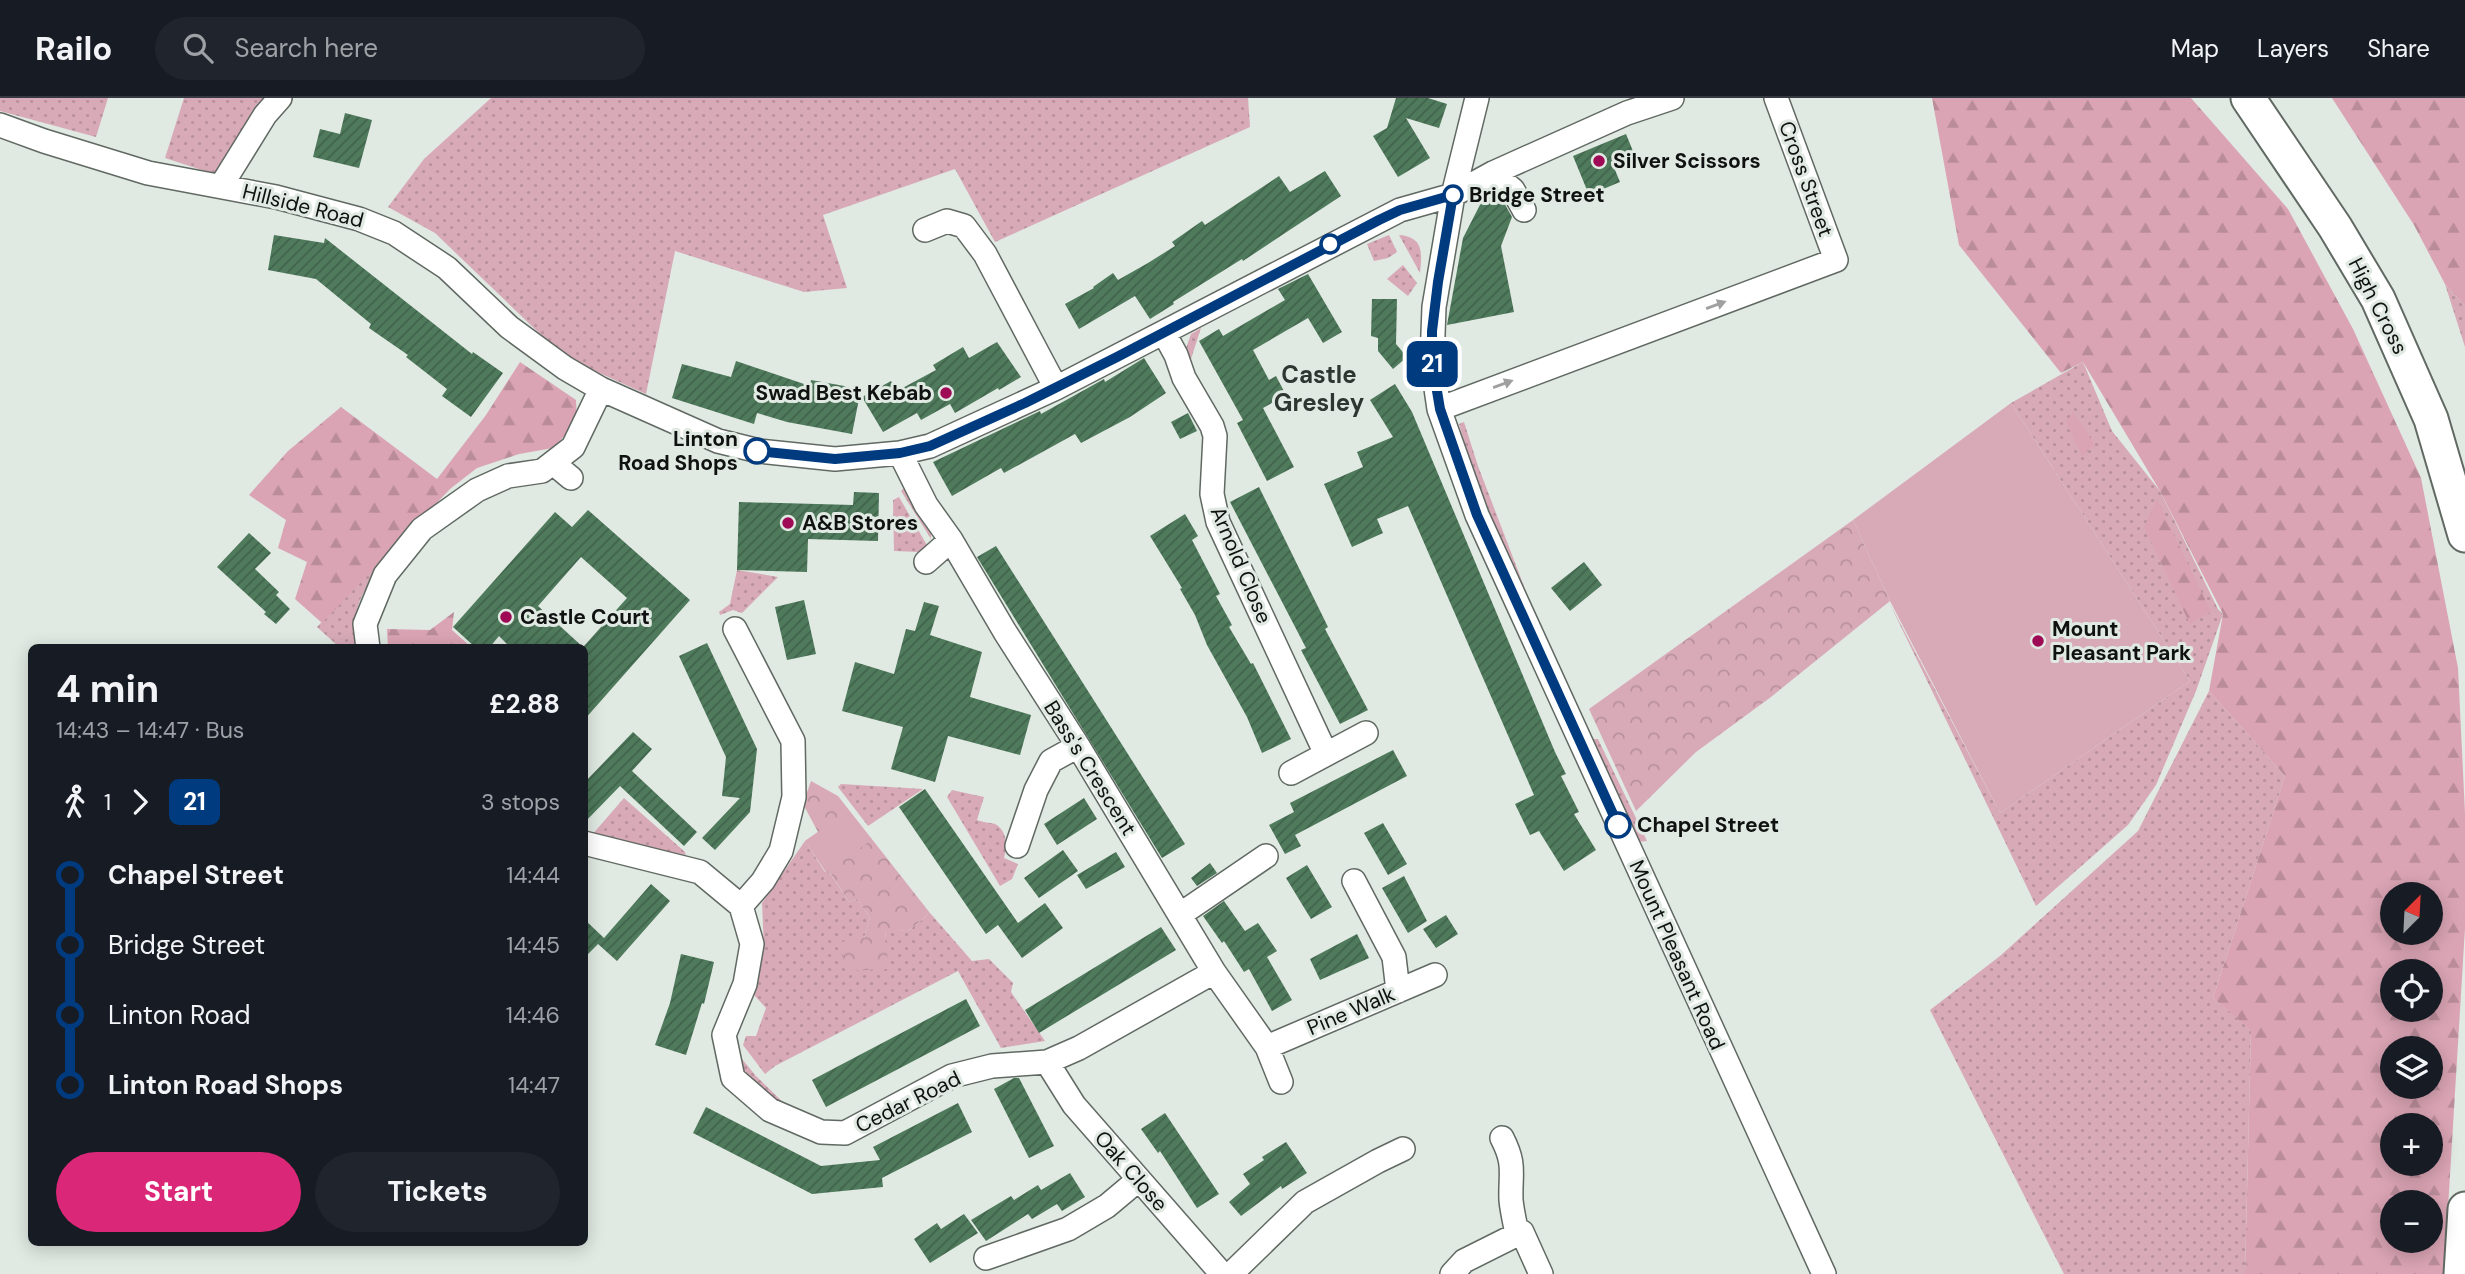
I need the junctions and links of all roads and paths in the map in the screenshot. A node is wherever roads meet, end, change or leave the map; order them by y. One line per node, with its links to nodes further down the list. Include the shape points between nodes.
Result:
1 (280, 98): 8 (street)
2 (1478, 98): 9 (street, Mount Pleasant Road)
3 (1672, 98): 7 (street, via 1627,113)
4 (1776, 98): 15 (street, Cross Street, one-way to 4, via 1836,260)
5 (2248, 98): 19 (highway, High Cross, via 2378,299 2431,419)
6 (0, 125): 8 (street, Hillside Road, via 148,173)
7 (1493, 173): 9 (street); 10 (street, via 1513,190)
8 (220, 186): 14 (street, Hillside Road, via 318,206 394,233 447,268 509,327)
9 (1453, 195): 12 (street, Hillside Road, via 1388,215); 15 (street, Mount Pleasant Road, via 1432,331)
10 (1524, 210)
11 (925, 230): 13 (street, via 947,221 964,226 985,254)
12 (1164, 333): 13 (street, Hillside Road); 26 (street, Arnold Close, via 1215,436 1205,482 1218,522)
13 (1056, 388): 16 (street, Hillside Road, via 930,446)
14 (601, 389): 16 (street, Hillside Road, via 718,441 759,451 835,459); 17 (street, via 573,447)
15 (1440, 409): 50 (street, Mount Pleasant Road, via 1477,515)
16 (900, 453): 20 (street, Bass's Crescent, via 926,505)
17 (553, 463): 18 (street); 23 (street, via 542,471 508,476 477,490 422,529 385,575 365,624)
18 (571, 478)
19 (2465, 534)
20 (951, 540): 21 (street); 25 (street, Bass's Crescent)
21 (926, 562)
22 (735, 629): 32 (street, via 800,734 794,797 781,851)
23 (368, 644)
24 (1366, 733): 26 (street)
25 (1078, 746): 29 (street, via 1051,761); 33 (street, Bass's Crescent)
26 (1326, 754): 27 (street)
27 (1291, 773)
28 (588, 844): 32 (street, via 699,872)
29 (1017, 846)
30 (1266, 856): 33 (street)
31 (1354, 881): 36 (street, via 1394,957)
32 (741, 906): 38 (street, Cedar Road, via 752,944 745,984 724,1035 733,1078 770,1110 821,1132 845,1133 952,1076 992,1066)
33 (1181, 914): 34 (street, Bass's Crescent)
34 (1214, 972): 37 (street, Bass's Crescent); 38 (street, Cedar Road)
35 (1435, 975): 36 (street, Pine Walk)
36 (1398, 991): 37 (street, Pine Walk)
37 (1267, 1047): 39 (street, Bass's Crescent)
38 (1047, 1062): 42 (street, Oak Close, via 1074,1105)
39 (1281, 1082)
40 (1502, 1138): 44 (street, via 1513,1168 1511,1205)
41 (1403, 1149): 47 (street, via 1305,1202)
42 (1138, 1180): 45 (street, via 1107,1206 1068,1229); 46 (street, Oak Close)
43 (2465, 1209): 51 (highway)
44 (1517, 1234): 48 (street, via 1464,1261); 49 (street, via 1522,1232)
45 (986, 1258)
46 (1222, 1274)
47 (1231, 1274)
48 (1452, 1274)
49 (1541, 1274)
50 (1824, 1274)
51 (2461, 1274)

